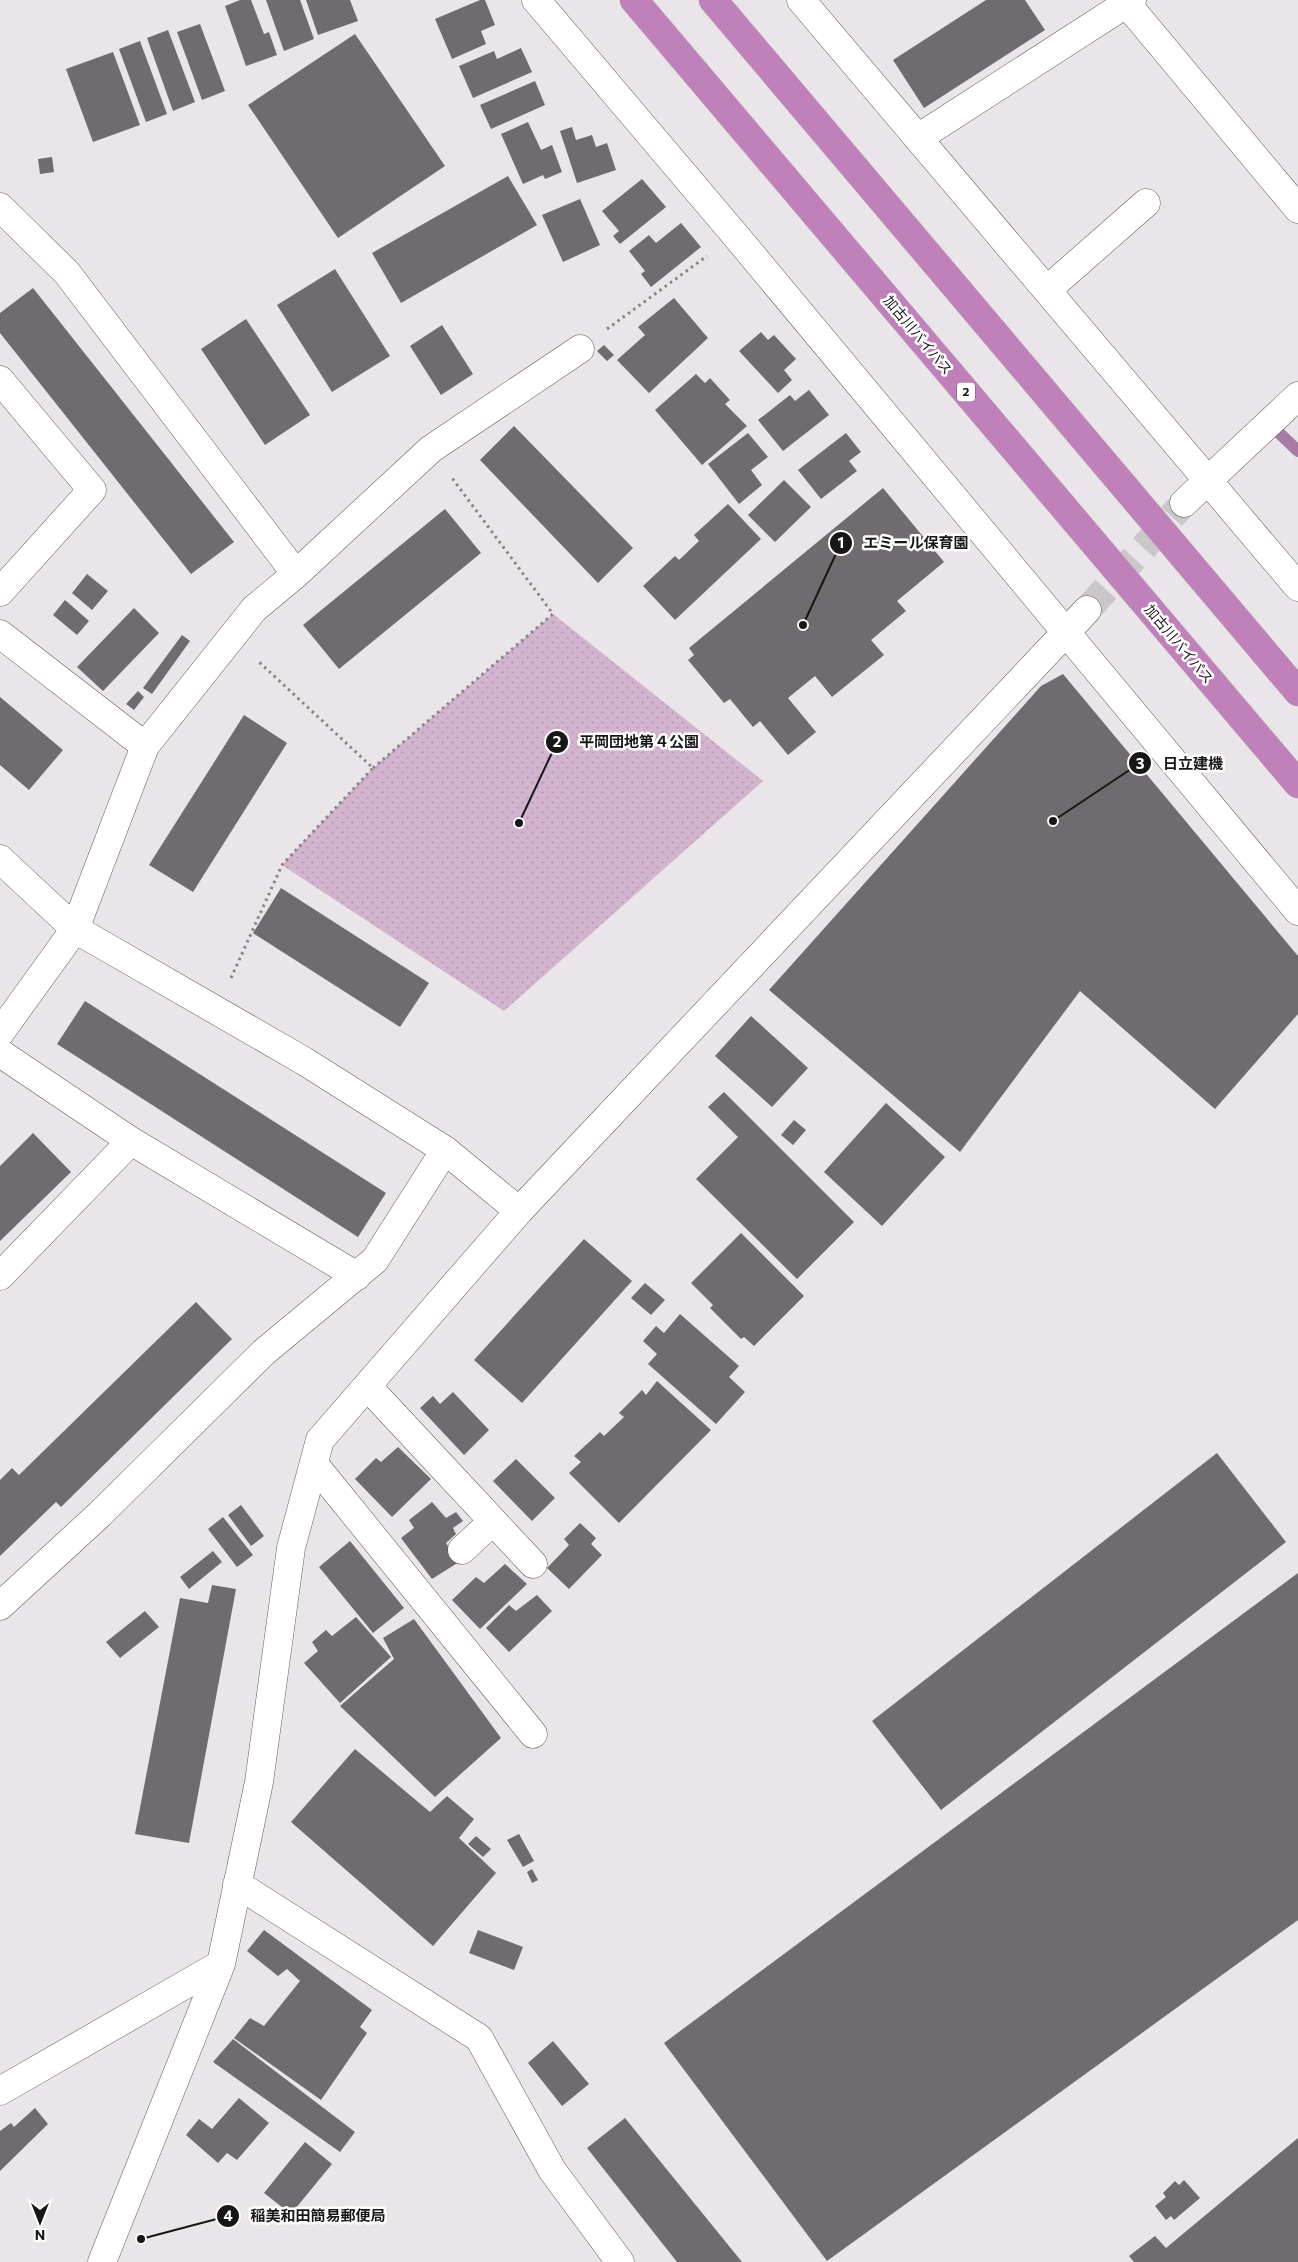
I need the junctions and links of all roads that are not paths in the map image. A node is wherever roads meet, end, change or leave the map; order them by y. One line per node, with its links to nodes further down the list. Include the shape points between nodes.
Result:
1 (536, 0): 20 (street)
2 (634, 0): 24 (highway, 加古川バイパス / 2)
3 (713, 0): 22 (highway)
4 (801, 0): 6 (street)
5 (1130, 2): 6 (street); 9 (street)
6 (918, 138): 10 (street)
7 (1146, 203): 10 (street)
8 (0, 207): 16 (street, via 67,273)
9 (1298, 209)
10 (1047, 290): 14 (street)
11 (580, 348): 16 (street, via 431,449)
12 (0, 380): 18 (street, via 92,490)
13 (1298, 396): 14 (street)
14 (1209, 481): 15 (street); 17 (street)
15 (1184, 503)
16 (296, 574): 23 (street, via 254,609)
17 (1298, 587)
18 (0, 592)
19 (1087, 610): 20 (street)
20 (1066, 633): 26 (street); 32 (street)
21 (0, 634): 23 (street)
22 (1298, 692)
23 (145, 746): 27 (street)
24 (1298, 784)
25 (0, 859): 27 (street)
26 (1298, 911)
27 (75, 928): 28 (street); 31 (street, via 304,1061)
28 (0, 1033)
29 (0, 1053): 30 (street)
30 (131, 1141): 33 (street); 34 (street)
31 (445, 1150): 32 (street); 34 (street, via 375,1260)
32 (519, 1211): 35 (street)
33 (0, 1276)
34 (357, 1276): 40 (street, via 264,1352 100,1514)
35 (366, 1386): 36 (street, via 320,1440); 37 (street)
36 (314, 1464): 41 (street); 42 (street, via 291,1548 259,1782)
37 (493, 1521): 38 (street); 39 (street)
38 (462, 1550)
39 (533, 1564)
40 (0, 1606)
41 (533, 1734)
42 (238, 1884): 43 (street); 46 (street, via 479,2038 552,2170)
43 (221, 1964): 44 (street); 45 (street)
44 (0, 2091)
45 (102, 2262)
46 (620, 2262)

